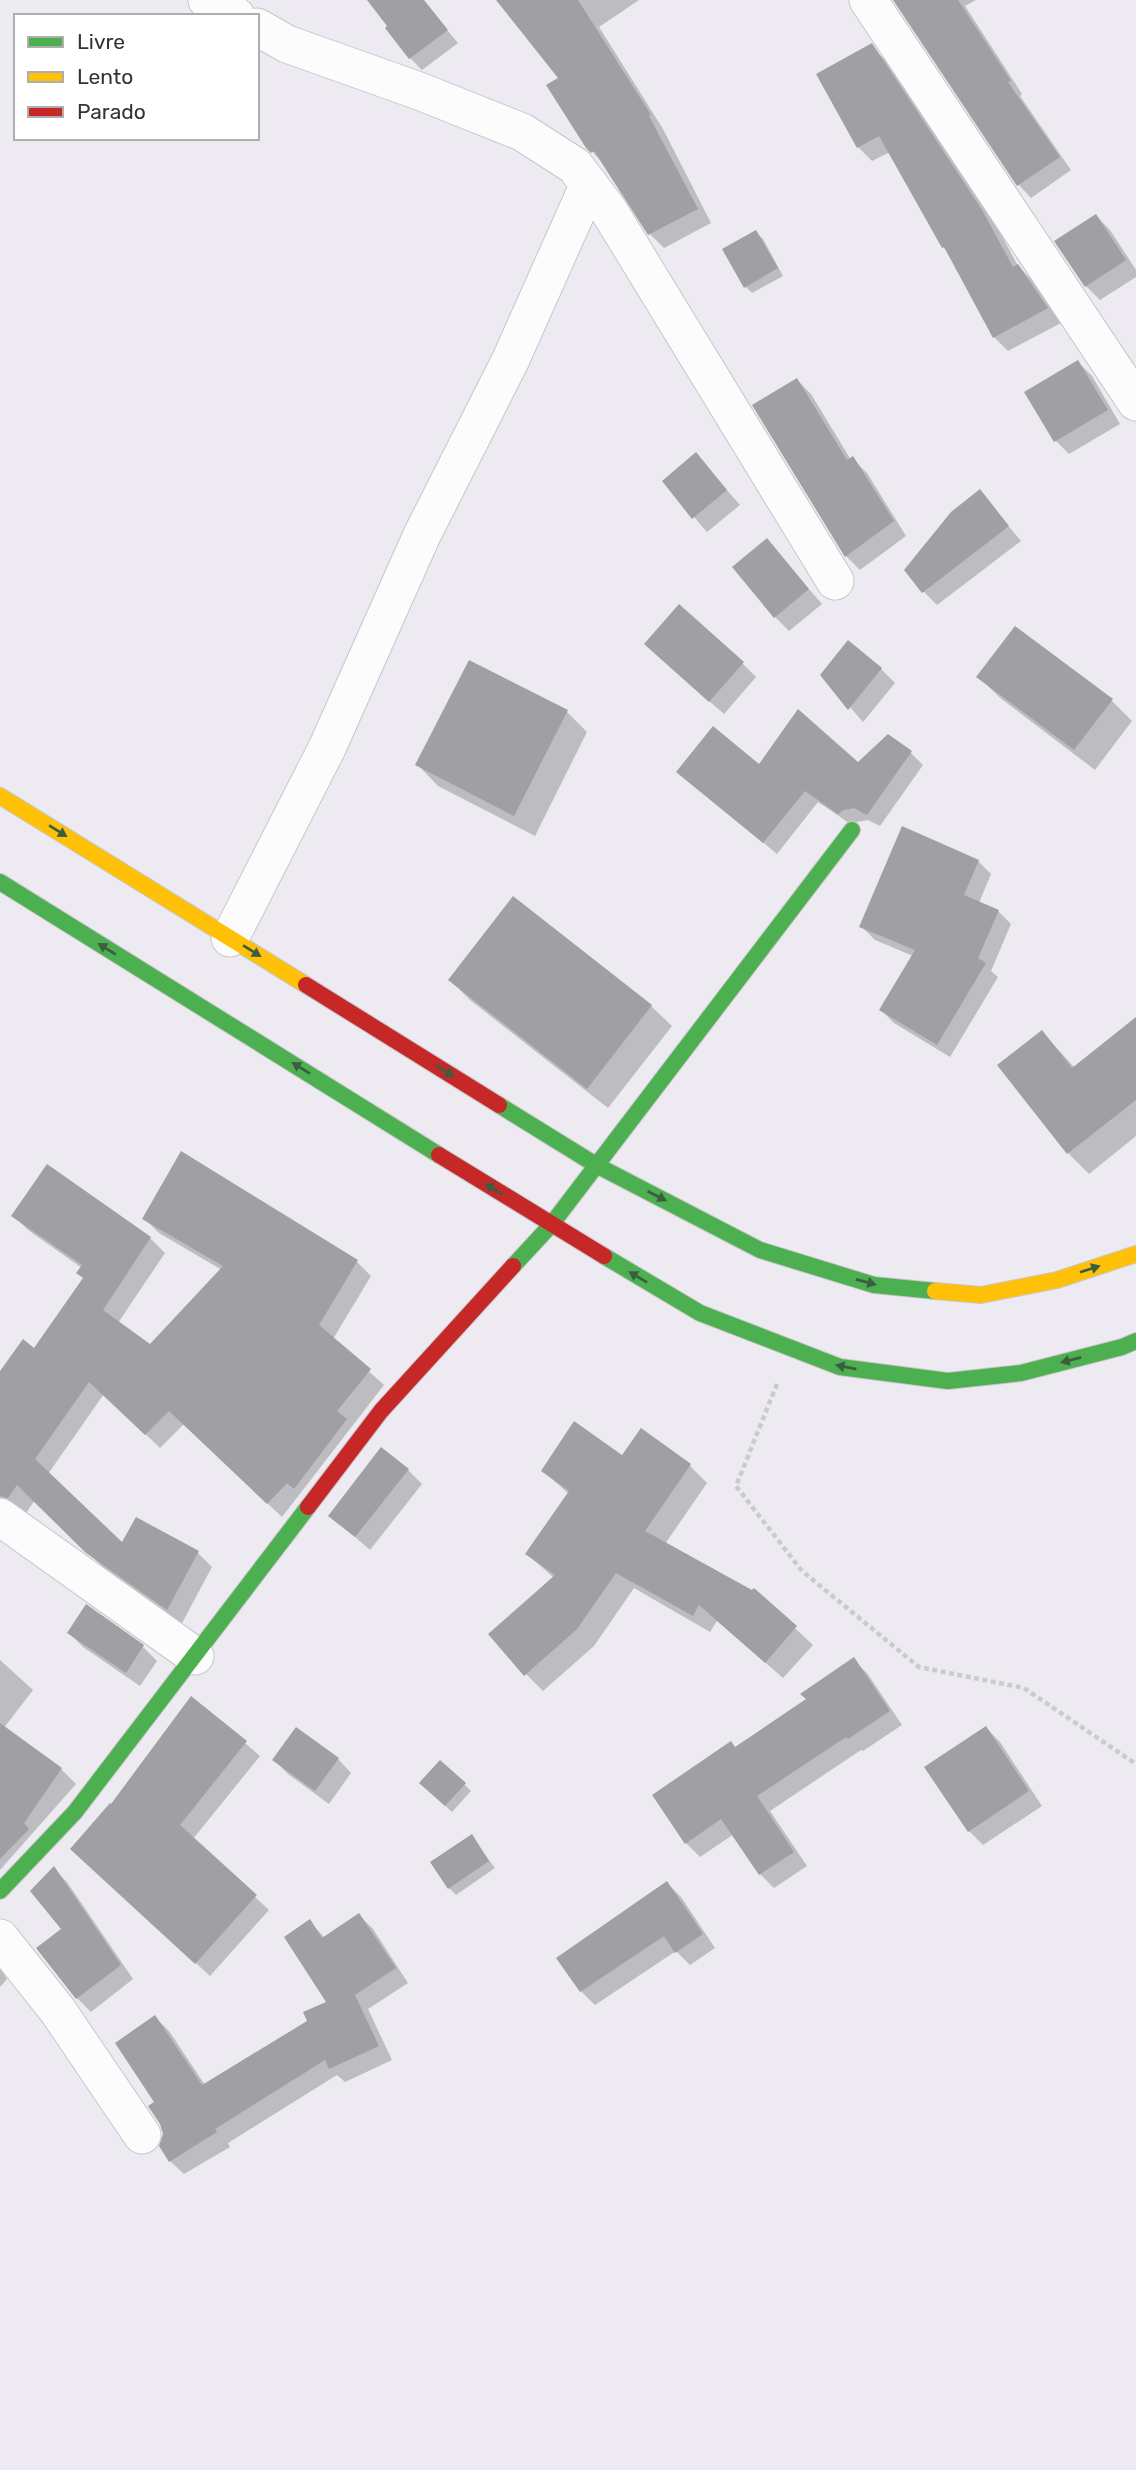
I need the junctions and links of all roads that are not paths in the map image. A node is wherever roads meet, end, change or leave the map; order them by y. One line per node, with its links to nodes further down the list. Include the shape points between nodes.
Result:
1 (207, 0): 3 (street)
2 (868, 0): 6 (street)
3 (232, 14)
4 (259, 28): 5 (street, via 287,44 522,132 575,166)
5 (589, 184): 7 (street); 11 (street, via 511,359 422,534 327,748)
6 (1136, 402)
7 (835, 581)
8 (0, 796): 11 (main road, one-way to 11)
9 (852, 831): 12 (main road)
10 (0, 882): 13 (main road, one-way to 10)
11 (230, 937): 12 (main road, one-way to 12)
12 (596, 1165): 13 (main road); 14 (main road, one-way to 14, via 760,1250 874,1285 981,1295 1057,1280)
13 (551, 1225): 15 (main road, one-way to 13, via 1021,1373 948,1381 840,1367 700,1313); 17 (main road, via 381,1411)
14 (1136, 1254)
15 (1136, 1341)
16 (0, 1517): 17 (street)
17 (195, 1656): 18 (main road, via 75,1812)
18 (0, 1891)
19 (0, 1938): 20 (street, via 58,2011)
20 (142, 2135)

